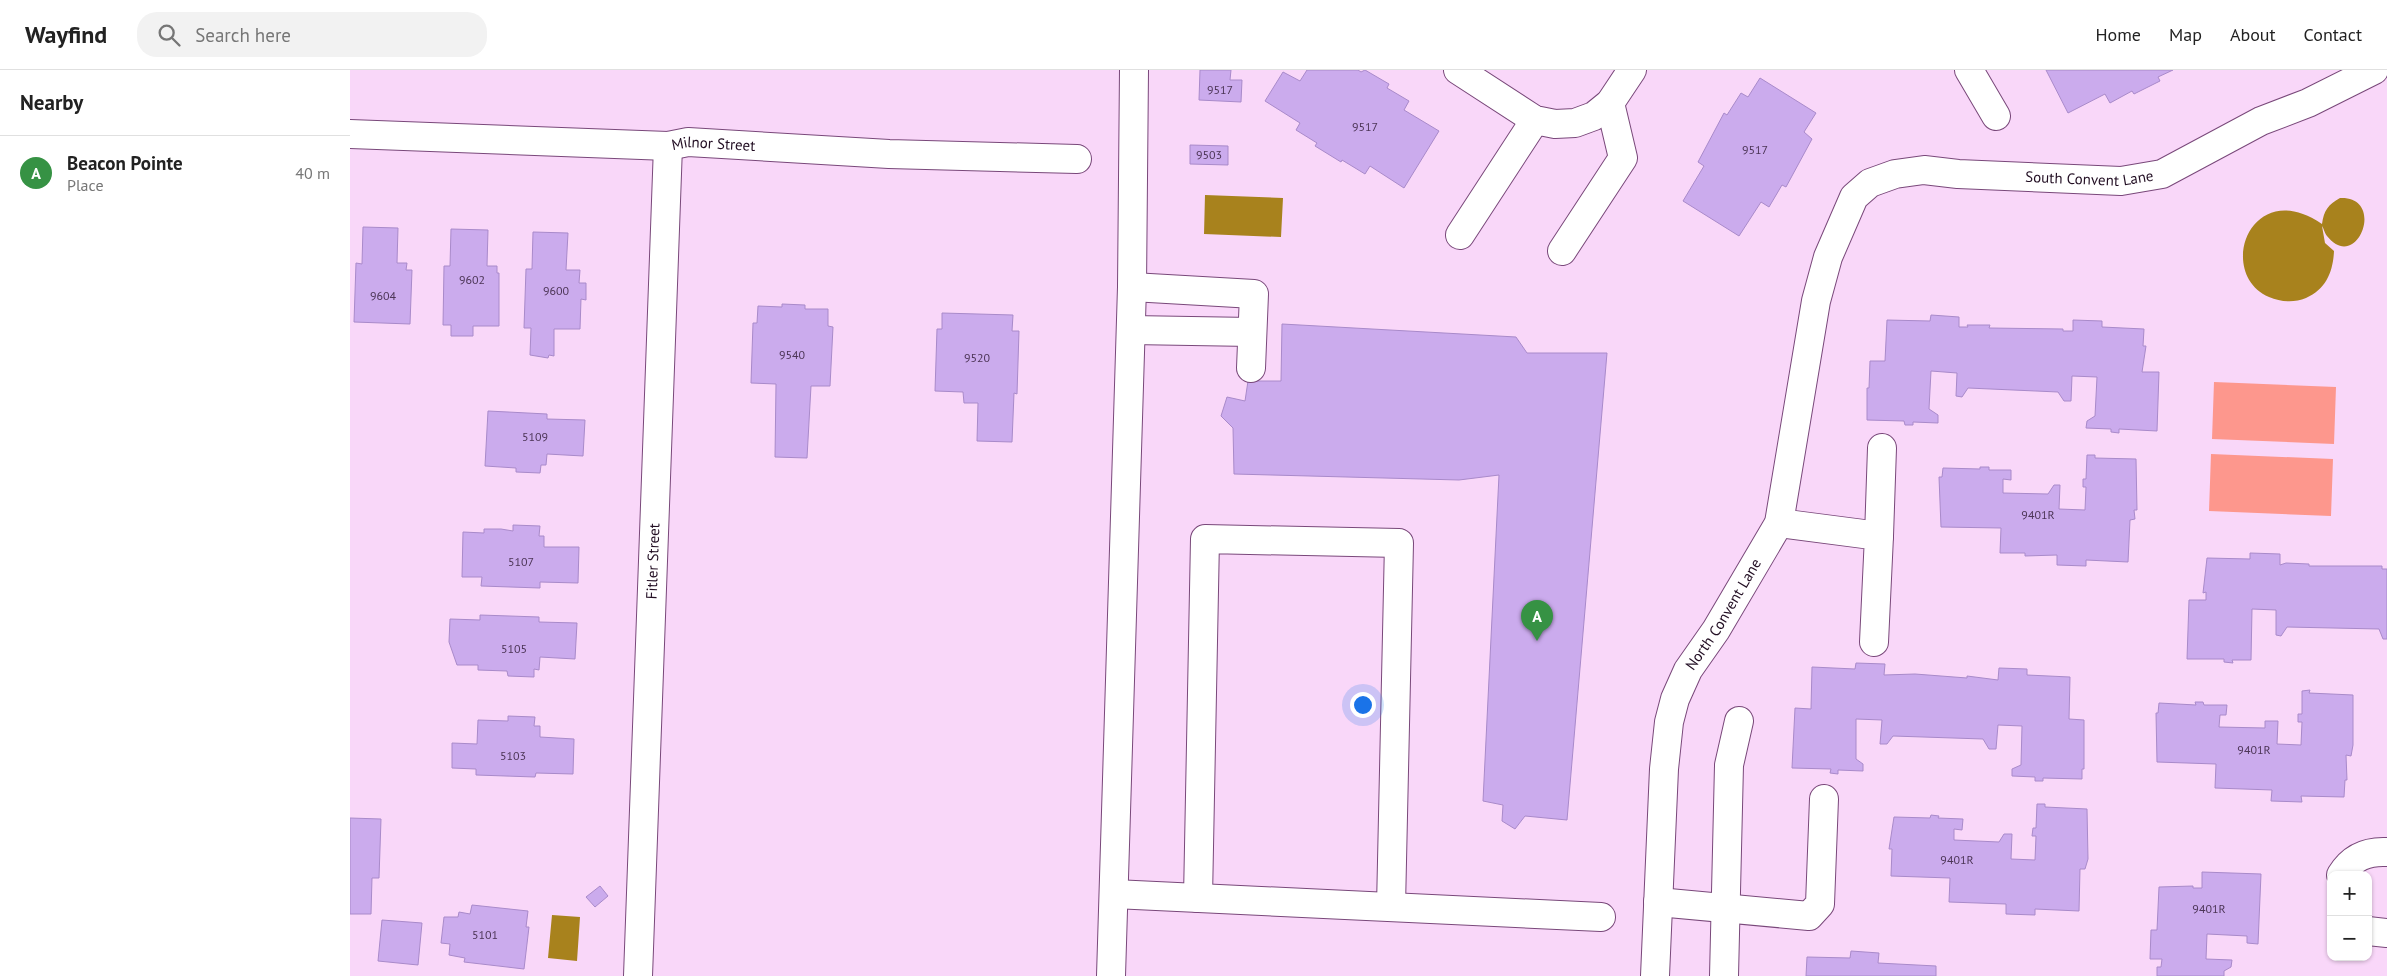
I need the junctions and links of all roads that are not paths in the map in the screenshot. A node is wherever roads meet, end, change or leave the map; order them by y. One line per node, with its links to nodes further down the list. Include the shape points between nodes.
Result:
1 (1134, 70): 15 (street)
2 (1458, 70): 8 (street)
3 (1632, 70): 6 (street)
4 (1969, 70): 7 (street)
5 (2374, 70): 14 (street, South Convent Lane, via 2308,103 2261,121 2162,174 2121,181 1924,170 1895,174 1870,183 1854,196)
6 (1610, 103): 8 (street, via 1594,116 1575,123); 13 (street, via 1623,158)
7 (1996, 116)
8 (1535, 120): 12 (street)
9 (350, 134): 10 (street, Milnor Street)
10 (668, 146): 11 (street, Milnor Street, via 688,142 888,154); 35 (street, Fitler Street)
11 (1077, 160)
12 (1460, 234)
13 (1562, 251)
14 (1828, 257): 20 (street, North Convent Lane, via 1816,301)
15 (1132, 287): 16 (street); 17 (street, via 1254,294)
16 (1131, 330): 17 (street); 27 (street)
17 (1252, 332): 18 (street)
18 (1251, 368)
19 (1882, 448): 21 (street)
20 (1779, 523): 21 (street); 29 (street, North Convent Lane, via 1716,630 1688,670 1675,699 1664,769)
21 (1879, 536): 22 (street)
22 (1874, 642)
23 (1740, 721): 31 (street, via 1729,765)
24 (1824, 799): 31 (street, via 1820,904 1809,916)
25 (2387, 852): 26 (street, via 2361,854)
26 (2344, 871)
27 (1114, 894): 28 (street); 36 (street)
28 (1198, 898): 30 (street); 30 (street, via 1205,539 1399,542)
29 (1658, 902): 31 (street); 37 (street, North Convent Lane)
30 (1391, 907): 32 (street)
31 (1725, 908): 38 (street)
32 (1601, 917)
33 (2372, 932): 34 (street)
34 (2387, 934)
35 (638, 976)
36 (1111, 976)
37 (1655, 976)
38 (1724, 976)

